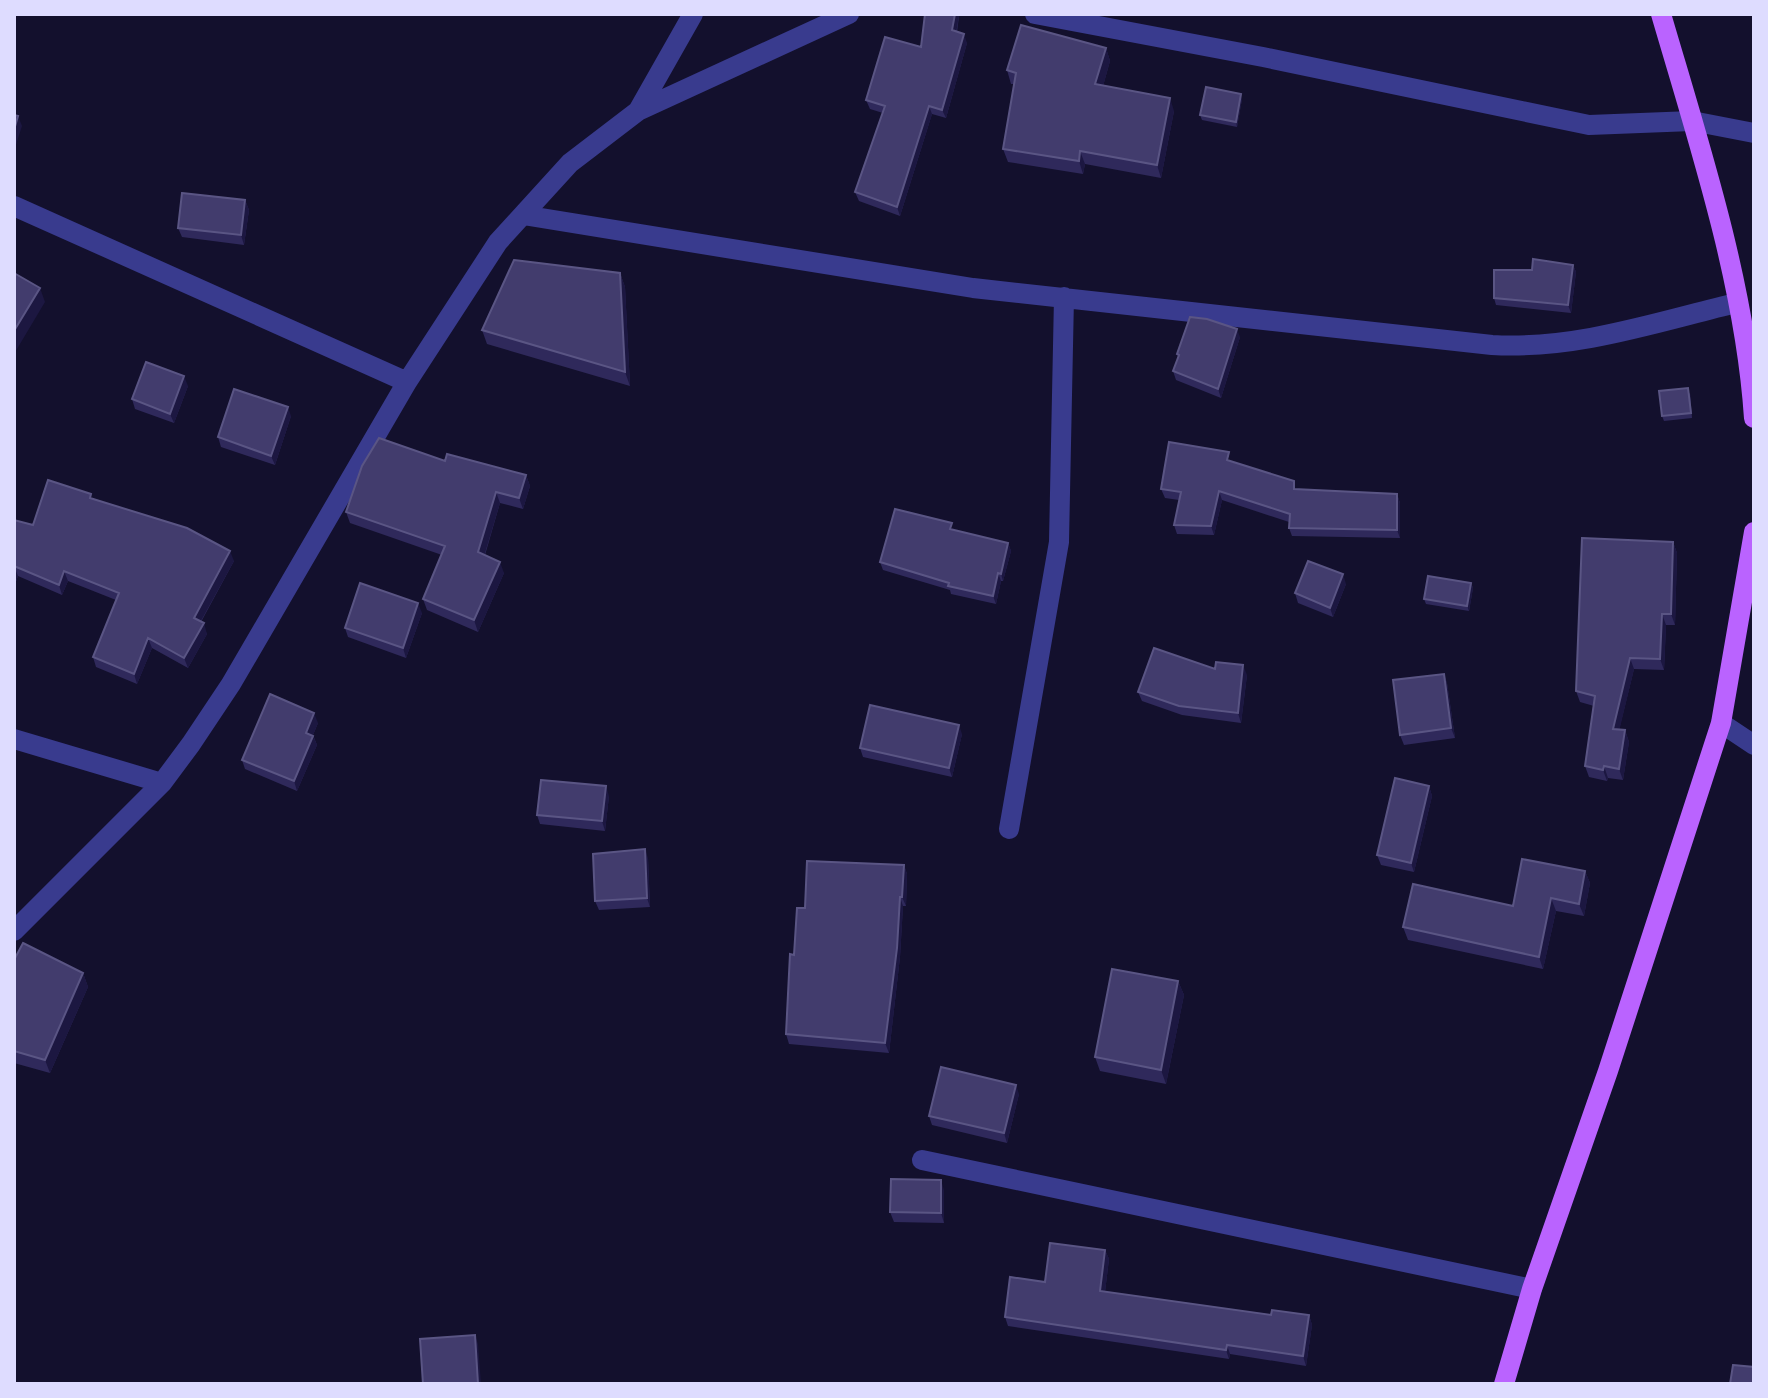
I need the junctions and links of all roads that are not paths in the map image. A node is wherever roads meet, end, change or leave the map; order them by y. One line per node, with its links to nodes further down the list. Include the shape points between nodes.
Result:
1 (693, 14): 5 (street)
2 (849, 14): 5 (street)
3 (1035, 14): 6 (street, via 1589,125)
4 (1661, 14): 6 (main road)
5 (638, 111): 9 (street, via 570,163)
6 (1692, 121): 7 (street); 11 (main road)
7 (1754, 133)
8 (14, 206): 12 (street)
9 (523, 215): 10 (street, via 973,288); 12 (street, via 498,242)
10 (1064, 297): 11 (street, via 1519,346 1589,339); 19 (street, via 1059,542)
11 (1736, 303): 13 (main road, via 1750,364)
12 (407, 382): 18 (street, via 231,684)
13 (1754, 418)
14 (1754, 532): 15 (main road)
15 (1721, 723): 17 (street); 22 (main road)
16 (14, 739): 18 (street)
17 (1754, 745)
18 (162, 783): 20 (street)
19 (1009, 829)
20 (14, 931)
21 (922, 1160): 22 (street)
22 (1532, 1289): 23 (main road)
23 (1504, 1384)

